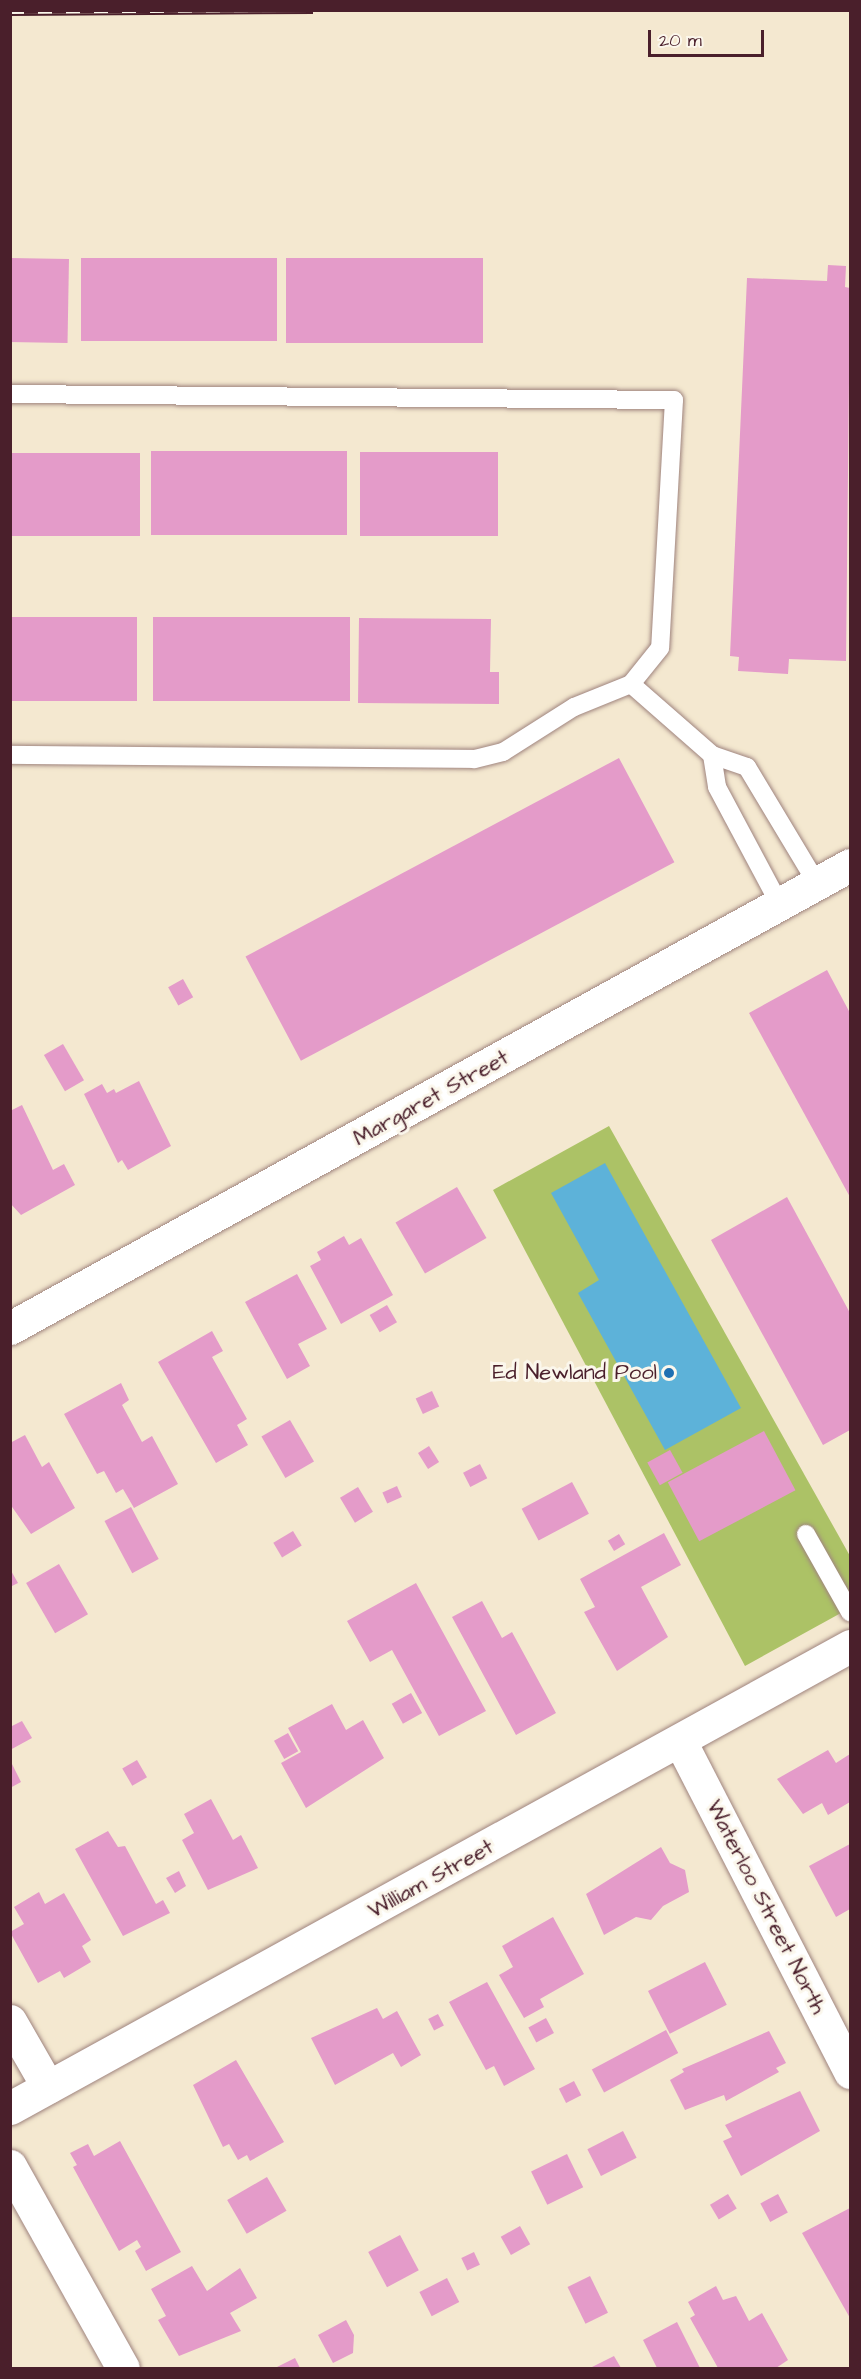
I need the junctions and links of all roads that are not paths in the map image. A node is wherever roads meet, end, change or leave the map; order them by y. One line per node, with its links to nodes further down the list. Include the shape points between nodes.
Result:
1 (10, 394): 2 (lane, via 674,400 660,648)
2 (631, 684): 3 (lane, via 574,707 503,752 474,759); 4 (lane)
3 (10, 754)
4 (712, 755): 6 (lane, via 747,767); 7 (lane, via 717,787)
5 (850, 865): 6 (street, Margaret Street)
6 (816, 882): 7 (street, Margaret Street)
7 (778, 903): 8 (street, Margaret Street)
8 (10, 1328)
9 (806, 1534): 10 (lane)
10 (850, 1612)
11 (850, 1646): 12 (street, William Street)
12 (681, 1743): 14 (street, Waterloo Street North); 15 (street, William Street)
13 (10, 2021): 15 (street)
14 (850, 2072)
15 (48, 2087): 16 (street, William Street)
16 (10, 2108)
17 (10, 2166): 18 (street)
18 (123, 2368)

